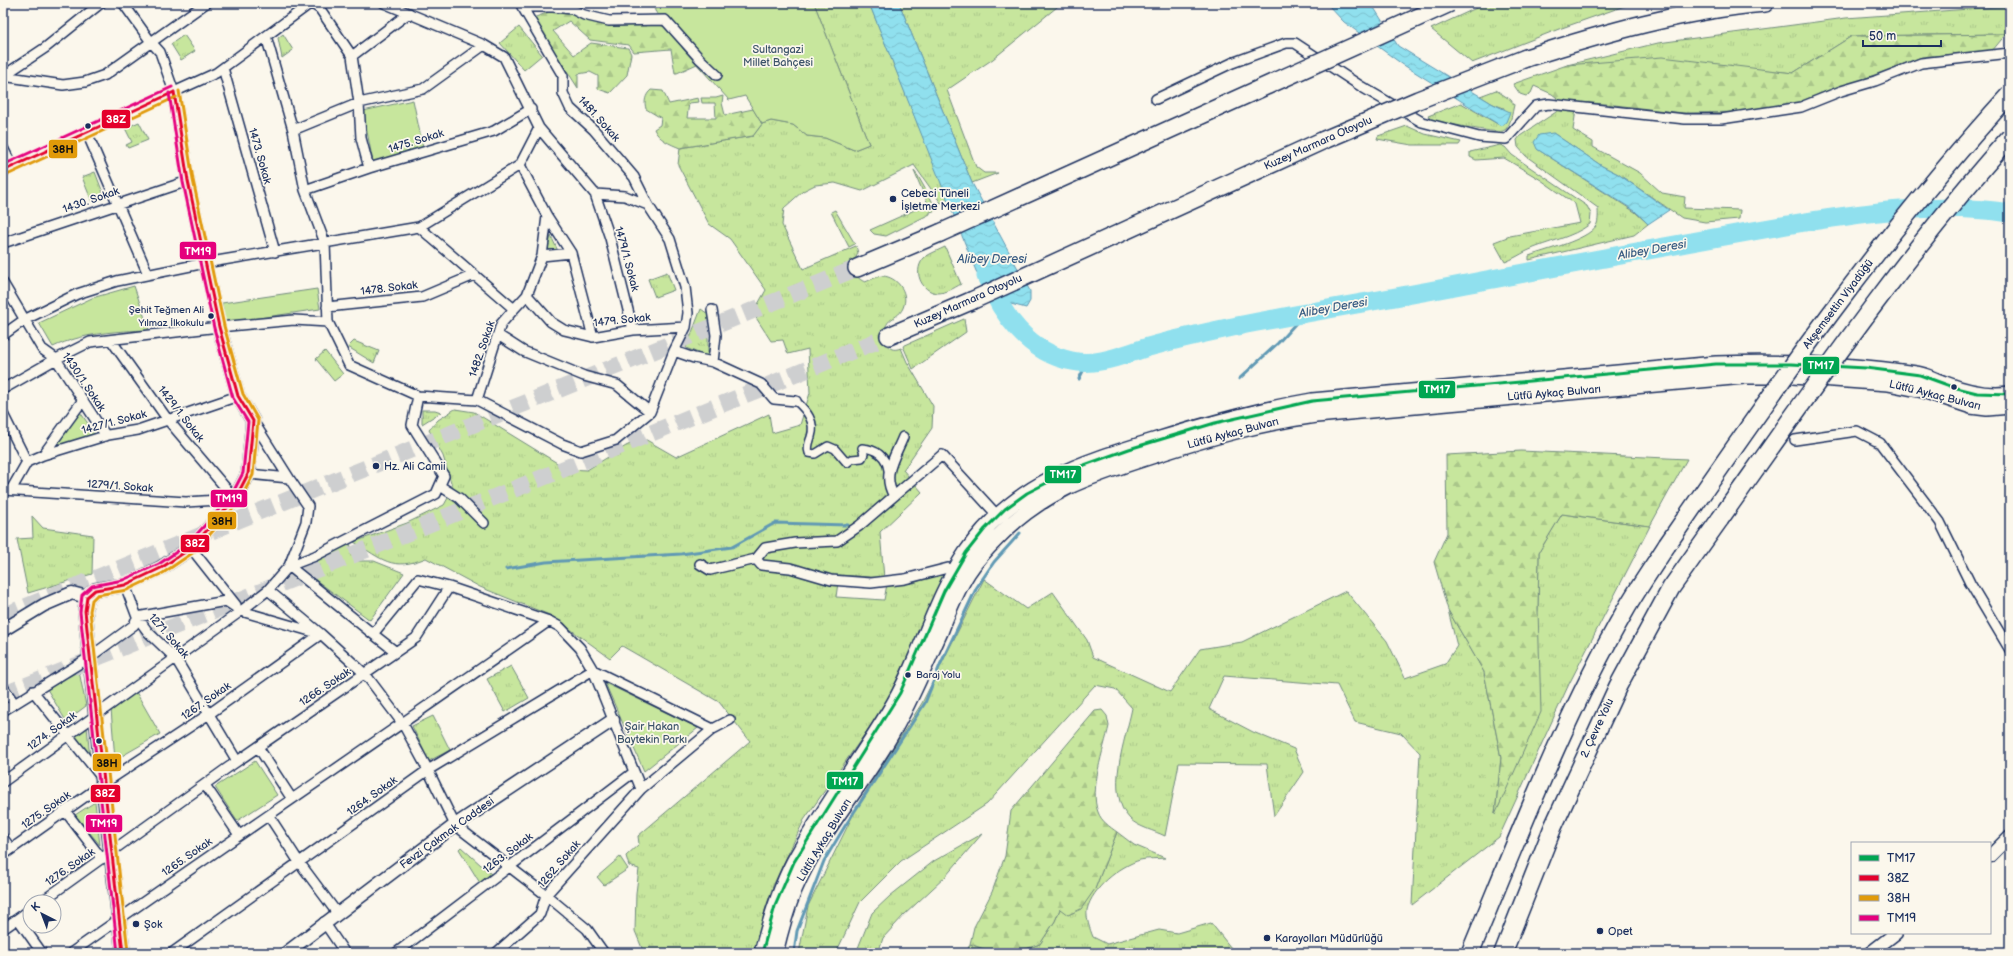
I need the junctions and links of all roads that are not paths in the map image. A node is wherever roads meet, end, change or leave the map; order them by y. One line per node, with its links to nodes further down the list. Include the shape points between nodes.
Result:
1 (101, 3): 17 (street, via 45,48)
2 (123, 3): 11 (street)
3 (206, 3): 11 (street)
4 (311, 3): 10 (street); 14 (street, via 320,9)
5 (384, 3): 9 (street)
6 (1450, 3): 44 (highway, bridge)
7 (1765, 3): 59 (highway, Kuzey Marmara Otoyolu, bridge, via 1656,21 1526,58 1324,140)
8 (521, 5): 16 (street, via 572,9 608,21 665,20); 35 (street, 1481. Sokak, via 563,76 563,93 570,108 594,130 634,177)
9 (409, 13): 12 (street); 14 (street)
10 (266, 36): 15 (street); 24 (street)
11 (151, 42): 17 (street, via 105,75 85,82 63,85); 18 (street, via 160,52)
12 (484, 45): 21 (street, via 423,89); 22 (street, via 504,58)
13 (2010, 52): 20 (street, via 1921,63 1801,107 1721,119 1685,119 1549,104 1536,106 1506,139 1479,137 1422,122 1295,43 1286,43 1232,63)
14 (352, 56): 21 (street)
15 (223, 68): 18 (street); 40 (street, 1473. Sokak)
16 (717, 75)
17 (3, 76)
18 (174, 92): 25 (street); 31 (street)
19 (2010, 94): 167 (highway, Akşemsettin Viyadüğü, bridge, via 1956,154 1888,237 1796,360 1667,544 1625,611 1582,695 1531,807)
20 (1156, 99)
21 (359, 103): 24 (street); 29 (street, via 362,138)
22 (531, 109): 23 (street); 29 (street, 1475. Sokak, via 494,131)
23 (539, 128): 28 (street); 33 (street)
24 (293, 130): 32 (street)
25 (87, 133): 30 (street); 34 (street)
26 (2010, 137): 168 (highway, 2. Çevre Yolu, bridge, via 1896,274 1671,588 1618,686 1553,827)
27 (3, 148): 30 (street)
28 (520, 165): 36 (street); 37 (street)
29 (369, 168): 32 (street, 1475. Sokak)
30 (8, 169)
31 (188, 181): 34 (street, 1430. Sokak); 43 (street)
32 (305, 190): 39 (street)
33 (595, 194): 35 (street, via 625,196); 56 (street, 1479/1. Sokak, via 610,238)
34 (118, 204): 38 (street, 1430. Sokak); 45 (street)
35 (648, 205): 55 (street, 1481. Sokak, via 670,240 685,287 688,313)
36 (548, 216): 41 (street); 42 (street)
37 (419, 228): 39 (street); 46 (street)
38 (3, 243)
39 (325, 243): 40 (street); 49 (street)
40 (275, 252): 43 (street)
41 (571, 253): 42 (street); 60 (street)
42 (542, 256): 48 (street)
43 (205, 263): 45 (street); 54 (street)
44 (857, 268)
45 (148, 274): 52 (street, via 77,294)
46 (474, 275): 49 (street, 1478. Sokak, via 422,297); 50 (street)
47 (3, 283): 52 (street, 1430/1. Sokak)
48 (527, 295): 50 (street, 1482. Sokak); 60 (street, 1479. Sokak, via 551,322 564,330)
49 (327, 307): 53 (street)
50 (514, 309): 58 (street, 1482. Sokak, via 501,324)
51 (712, 310): 64 (street, via 716,335)
52 (24, 320): 57 (street); 63 (street, 1430/1. Sokak, via 42,350)
53 (328, 322): 54 (street, via 294,320); 68 (street, via 349,365)
54 (219, 327): 61 (street); 67 (main road)
55 (686, 327): 56 (street, 1479. Sokak); 62 (street)
56 (633, 330): 60 (street, 1479. Sokak)
57 (3, 334)
58 (498, 335): 70 (street, 1482. Sokak); 74 (street, via 523,351 584,376 617,385)
59 (889, 336)
60 (593, 337)
61 (111, 340): 63 (street, via 90,342); 77 (street, 1429/1. Sokak)
62 (674, 351): 64 (street); 74 (street)
63 (56, 359): 65 (street); 69 (street, 1430/1. Sokak)
64 (713, 362): 71 (street, via 761,384 774,399)
65 (3, 389)
66 (2010, 394): 91 (main road, Lütfü Aykaç Bulvarı, via 1989,395 1971,392 1918,374 1860,367 1748,363 1312,401 1234,416 1101,457 1046,480)
67 (238, 396): 77 (street, 1427/1. Sokak); 78 (main road)
68 (418, 396): 70 (street); 87 (street, via 412,425 444,476)
69 (83, 400): 79 (street, 1430/1. Sokak); 82 (street)
70 (477, 400): 74 (street, via 562,444 581,451 616,440)
71 (796, 401): 84 (street, via 806,410 813,426 807,449 809,453 815,454 828,446 835,449 848,463 852,459 862,458 862,448 869,449 883,457)
72 (2010, 406): 73 (main road, Lütfü Aykaç Bulvarı)
73 (1987, 408): 76 (main road); 93 (main road, Lütfü Aykaç Bulvarı, via 1888,383 1793,376 1744,376 1316,415 1278,420 1235,430 1105,471 1046,497)
74 (650, 412)
75 (3, 414): 83 (street)
76 (2010, 414)
77 (168, 420): 79 (street, 1427/1. Sokak, via 138,430); 90 (street, 1429/1. Sokak)
78 (253, 421): 85 (main road); 86 (street)
79 (106, 436): 82 (street, 1427/1. Sokak)
80 (903, 437): 84 (street)
81 (1795, 440): 109 (street, via 1857,431 1880,443 1940,522 1970,583)
82 (43, 455): 83 (street, 1427/1. Sokak)
83 (27, 462): 88 (street)
84 (888, 470): 89 (street, via 889,488)
85 (248, 474): 86 (street); 90 (main road)
86 (290, 478): 97 (street, via 308,506 306,522)
87 (440, 486): 92 (street, via 459,498); 97 (street, via 436,494 315,556)
88 (7, 490): 90 (street, 1279/1. Sokak, via 186,502)
89 (894, 496): 91 (street, via 942,456); 95 (street, via 838,541 794,542 765,548)
90 (235, 499): 94 (main road)
91 (997, 514): 93 (main road); 98 (main road, Lütfü Aykaç Bulvarı)
92 (484, 524)
93 (1008, 526): 166 (main road, Lütfü Aykaç Bulvarı, via 969,572 955,596 903,713 811,858 794,890)
94 (191, 548): 99 (main road, via 161,568); 103 (street)
95 (756, 559): 96 (street, via 710,570); 98 (street, via 761,565 790,568 831,580 871,583 905,580 948,568)
96 (700, 564)
97 (289, 566): 101 (street, 1274. Sokak); 108 (street)
98 (955, 570): 165 (main road, Lütfü Aykaç Bulvarı, via 891,710 794,862 770,923)
99 (125, 585): 102 (main road, via 95,590); 104 (street, 1271. Sokak)
100 (449, 588): 105 (street); 108 (street, via 418,579); 110 (street, 1266. Sokak, via 416,638)
101 (268, 590): 103 (street, 1274. Sokak); 107 (street)
102 (87, 597): 106 (street, via 72,593 44,605); 111 (main road, via 85,611)
103 (241, 611): 104 (street, via 226,601); 107 (street); 112 (street, 1274. Sokak)
104 (137, 617): 111 (street, via 134,625); 112 (street, 1271. Sokak)
105 (549, 622): 113 (street, via 560,627 575,643); 123 (street, 1265. Sokak)
106 (3, 630)
107 (321, 634): 114 (street); 120 (street, 1267. Sokak)
108 (373, 634): 110 (street)
109 (2010, 650)
110 (396, 652): 114 (street, 1266. Sokak)
111 (90, 657): 116 (street); 119 (main road)
112 (176, 660): 119 (street, 1274. Sokak); 120 (street, 1271. Sokak)
113 (593, 670): 121 (street); 124 (street); 128 (street, 1264. Sokak)
114 (366, 675): 123 (street); 126 (street, 1266. Sokak)
115 (3, 687): 117 (street)
116 (33, 691): 117 (street); 125 (street)
117 (14, 703): 118 (street)
118 (3, 711)
119 (95, 714): 125 (street, 1274. Sokak); 131 (main road)
120 (209, 714): 127 (street, 1271. Sokak); 131 (street, 1267. Sokak)
121 (613, 720): 129 (street); 137 (street, Fevzi Çakmak Caddesi)
122 (730, 720): 124 (street, 1262. Sokak)
123 (403, 724): 128 (street); 134 (street, 1265. Sokak)
124 (713, 729): 133 (street, 1262. Sokak)
125 (68, 734): 130 (street, 1274. Sokak); 131 (street)
126 (258, 747): 127 (street, 1266. Sokak); 134 (street)
127 (237, 761): 132 (street, 1266. Sokak)
128 (428, 770): 137 (street); 145 (street, 1264. Sokak)
129 (634, 772): 133 (street); 146 (street, 1263. Sokak)
130 (3, 782)
131 (103, 782): 135 (street, 1275. Sokak); 144 (main road)
132 (205, 785): 138 (street); 144 (street, 1266. Sokak)
133 (642, 789): 148 (street, 1262. Sokak)
134 (292, 799): 136 (street, 1265. Sokak)
135 (66, 812): 141 (street, 1275. Sokak); 144 (street)
136 (269, 816): 138 (street, 1265. Sokak); 145 (street)
137 (455, 825): 146 (street); 149 (street, Fevzi Çakmak Caddesi)
138 (239, 836): 152 (street, 1265. Sokak)
139 (2010, 836): 143 (street)
140 (3, 838): 141 (street)
141 (11, 850): 142 (street, 1275. Sokak)
142 (3, 855)
143 (1991, 855)
144 (107, 856): 147 (street, 1276. Sokak); 152 (main road)
145 (300, 862): 149 (street); 159 (street, 1264. Sokak)
146 (509, 866): 148 (street); 162 (street, 1263. Sokak)
147 (52, 894)
148 (546, 895): 163 (street, 1262. Sokak, via 540,914); 164 (street, via 587,929)
149 (337, 913): 153 (street, Fevzi Çakmak Caddesi)
150 (22, 916): 151 (street)
151 (18, 919): 154 (street); 156 (street)
152 (119, 919): 157 (street, 1265. Sokak); 158 (main road)
153 (324, 922): 160 (street, Fevzi Çakmak Caddesi); 161 (street)
154 (3, 929)
155 (1895, 934): 169 (street)
156 (42, 953)
157 (71, 953)
158 (123, 953)
159 (172, 953)
160 (286, 953)
161 (345, 953)
162 (396, 953)
163 (496, 953)
164 (604, 953)
165 (762, 953)
166 (775, 953)
167 (1470, 953)
168 (1503, 953)
169 (1870, 953)

